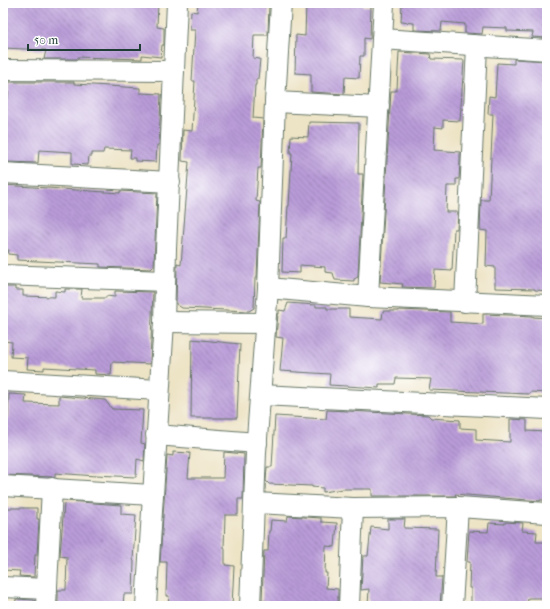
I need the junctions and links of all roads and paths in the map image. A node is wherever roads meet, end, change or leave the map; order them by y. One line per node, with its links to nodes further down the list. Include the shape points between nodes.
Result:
1 (177, 3): 8 (street)
2 (281, 3): 9 (street)
3 (384, 3): 4 (street)
4 (382, 39): 5 (street); 10 (street)
5 (477, 46): 6 (street); 17 (street)
6 (547, 50)
7 (3, 70): 8 (street)
8 (174, 71): 12 (street)
9 (275, 102): 10 (street); 15 (street)
10 (379, 107): 16 (street)
11 (3, 173): 12 (street)
12 (170, 182): 14 (street)
13 (3, 275): 14 (street)
14 (165, 281): 19 (street)
15 (268, 288): 16 (street); 20 (street)
16 (368, 297): 17 (street)
17 (465, 302): 18 (street)
18 (547, 305)
19 (164, 322): 20 (street); 22 (street)
20 (265, 323): 23 (street)
21 (3, 381): 22 (street)
22 (159, 390): 25 (street)
23 (261, 395): 24 (street); 26 (street)
24 (547, 410)
25 (156, 435): 26 (street); 29 (street)
26 (257, 443): 30 (street)
27 (3, 486): 28 (street)
28 (52, 488): 29 (street); 35 (street)
29 (152, 495): 36 (street)
30 (255, 503): 32 (street); 37 (street)
31 (458, 507): 32 (street); 33 (street); 39 (street)
32 (353, 508): 38 (street)
33 (547, 513)
34 (3, 588): 35 (street)
35 (47, 598)
36 (146, 606)
37 (250, 606)
38 (349, 606)
39 (452, 606)

